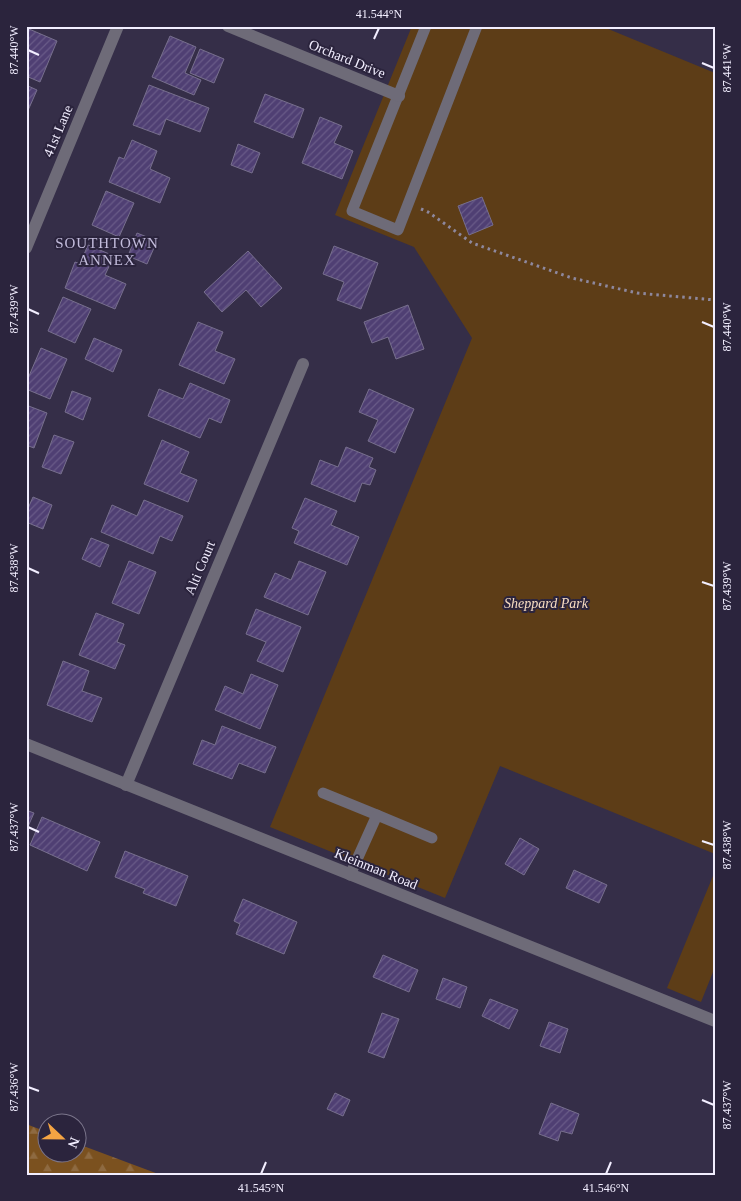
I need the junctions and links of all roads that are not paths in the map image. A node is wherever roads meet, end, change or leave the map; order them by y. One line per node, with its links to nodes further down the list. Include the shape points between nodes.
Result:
1 (118, 26): 6 (street, 41st Lane)
2 (228, 26): 5 (street, Orchard Drive)
3 (426, 26): 5 (lane)
4 (477, 26): 5 (lane, via 398,230 352,211)
5 (399, 96)
6 (26, 248)
7 (303, 364): 9 (street, Alti Court)
8 (26, 744): 9 (street, Kleinman Road)
9 (126, 785): 13 (street, Kleinman Road)
10 (323, 793): 11 (lane)
11 (377, 815): 12 (lane); 13 (lane)
12 (432, 838)
13 (350, 875): 14 (street, Kleinman Road)
14 (715, 1021)

